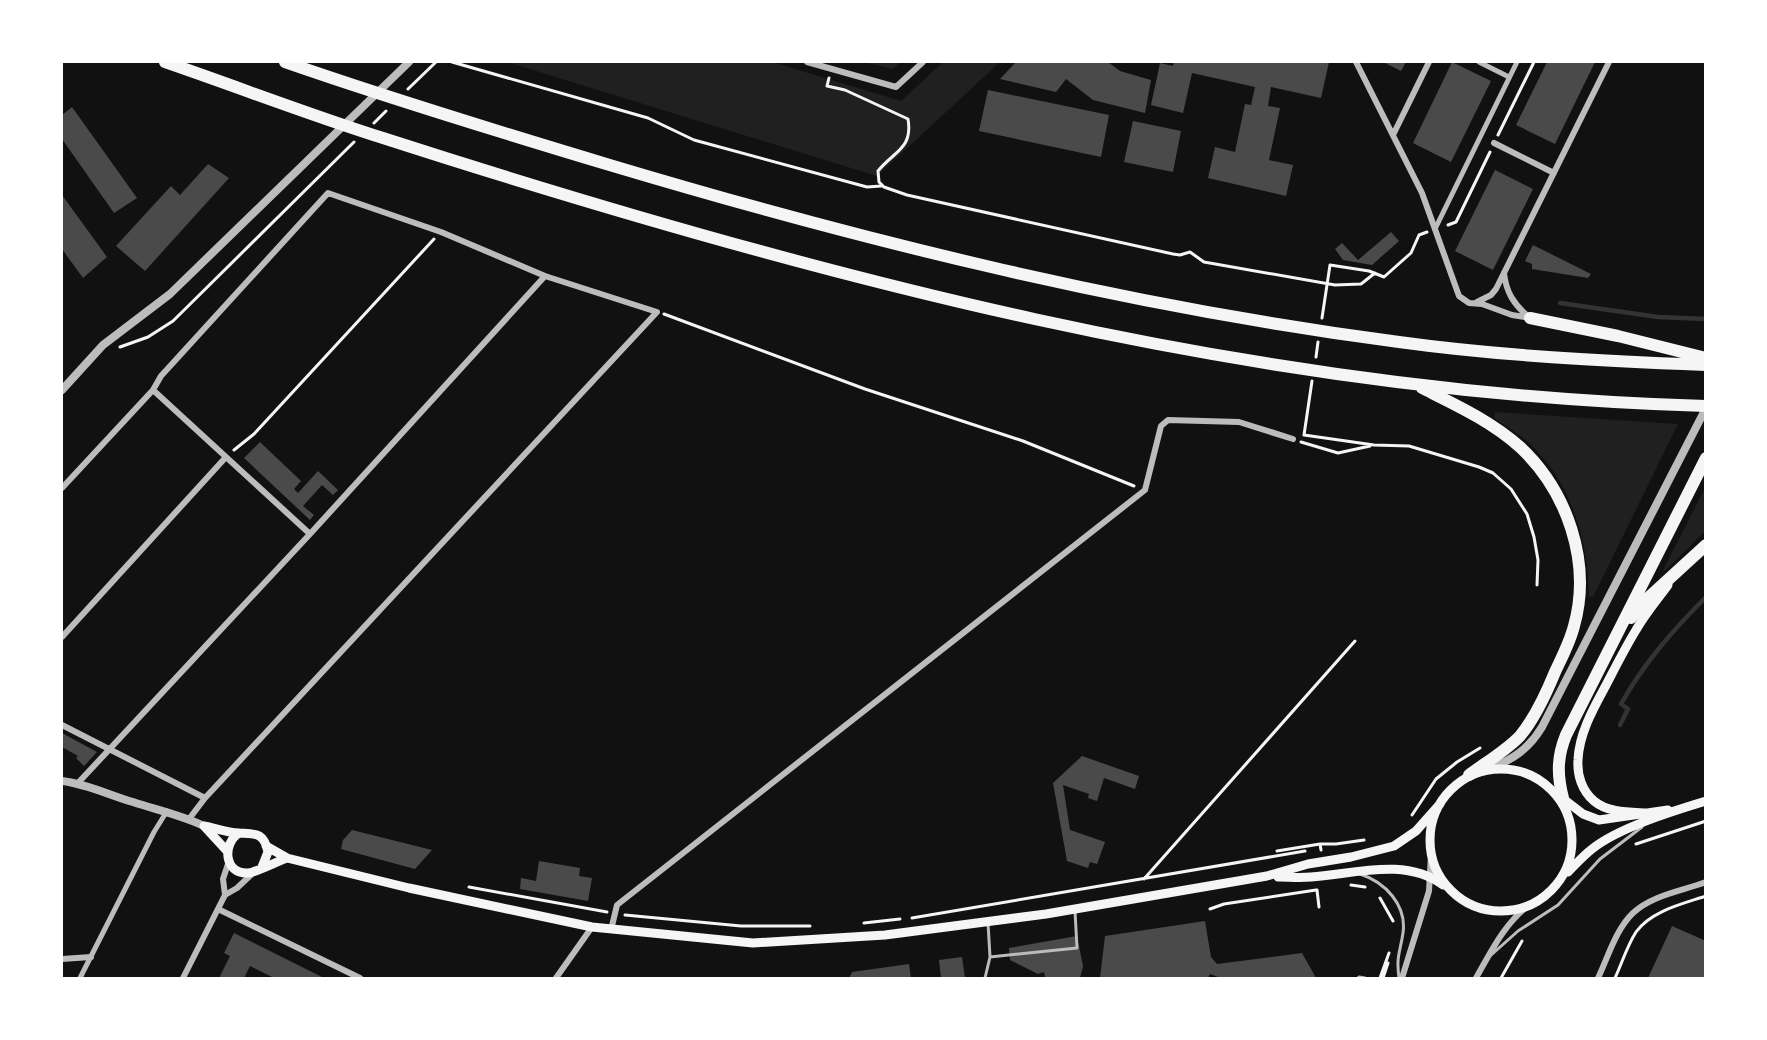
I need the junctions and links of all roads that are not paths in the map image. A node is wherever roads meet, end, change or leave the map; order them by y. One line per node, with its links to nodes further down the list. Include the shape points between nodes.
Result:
1 (165, 62): 22 (highway, via 381,138 627,213 854,275 1093,331 1309,370)
2 (285, 62): 21 (highway, via 715,196 1038,279 1257,322 1402,343 1550,358)
3 (410, 62): 23 (street, via 171,294 103,345)
4 (807, 62): 5 (street, via 896,87)
5 (923, 62)
6 (1356, 62): 12 (street)
7 (1429, 62): 12 (street)
8 (1479, 62): 11 (street)
9 (1517, 62): 11 (street)
10 (1609, 62): 14 (street)
11 (1509, 77): 15 (street)
12 (1393, 135): 15 (street)
13 (1494, 143): 14 (street)
14 (1554, 173): 16 (street)
15 (1435, 229): 18 (street, via 1458,294 1465,302)
16 (1504, 272): 18 (street, via 1491,295); 19 (street, via 1510,297)
17 (545, 276): 24 (street, via 441,232 328,193 161,376); 30 (street); 41 (street, via 657,312)
18 (1474, 303): 19 (street)
19 (1530, 318): 20 (highway)
20 (1706, 358)
21 (1706, 365)
22 (1413, 384): 25 (highway); 38 (highway, via 1491,425 1530,457 1562,506 1572,528 1578,558 1580,589 1575,626 1530,723)
23 (62, 390)
24 (153, 390): 27 (street); 29 (street)
25 (1706, 407): 37 (street, via 1537,735 1519,755)
26 (1293, 439): 69 (street, via 1239,422 1168,420 1161,426 1145,490 616,905)
27 (226, 457): 30 (street); 34 (street)
28 (1703, 463): 33 (highway)
29 (62, 488)
30 (309, 534): 36 (street)
31 (1706, 545): 32 (highway)
32 (1682, 567): 33 (highway, via 1647,599); 46 (main road, via 1627,646 1590,716 1578,756 1581,784 1593,800 1618,811)
33 (1617, 635): 43 (highway, via 1560,750 1558,773)
34 (62, 637)
35 (62, 725): 36 (street)
36 (109, 750): 40 (street); 41 (street)
37 (1490, 769): 38 (main road); 43 (main road, via 1531,774)
38 (1469, 775): 44 (main road)
39 (62, 781): 40 (street)
40 (78, 783): 45 (street)
41 (206, 798): 47 (street)
42 (1706, 801): 46 (main road)
43 (1564, 803): 46 (main road, via 1599,820); 59 (main road, via 1572,845)
44 (1440, 804): 52 (main road, via 1429,833); 57 (main road, via 1416,831 1394,846)
45 (167, 811): 47 (street); 70 (street)
46 (1649, 817): 59 (main road, via 1593,848); 73 (lane, via 1600,859 1558,905 1518,931)
47 (189, 819): 48 (street)
48 (204, 826): 49 (main road); 51 (main road)
49 (239, 833): 50 (main road, via 259,836); 51 (main road)
50 (266, 846): 53 (main road); 55 (main road, via 267,857)
51 (227, 851): 54 (main road)
52 (1431, 855): 58 (street); 61 (main road)
53 (287, 858): 55 (main road); 68 (main road)
54 (229, 861): 55 (main road, via 243,872); 63 (street, via 223,879)
55 (258, 869): 63 (street)
56 (1349, 872): 57 (main road, via 1311,877); 58 (main road, via 1395,870); 81 (lane, via 1383,885 1400,909 1404,927 1397,958)
57 (1267, 876): 66 (main road)
58 (1431, 877): 61 (main road); 81 (street)
59 (1562, 878): 64 (main road)
60 (1704, 882): 62 (lane); 83 (street, via 1633,913 1623,925)
61 (1450, 890): 64 (main road, via 1470,904 1493,910)
62 (1706, 894)
63 (225, 895): 65 (street)
64 (1529, 905): 73 (street, via 1505,930)
65 (218, 909): 75 (street); 76 (street)
66 (1074, 909): 67 (main road); 71 (lane, via 1077,948)
67 (988, 921): 69 (main road, via 885,935 753,943); 71 (lane)
68 (592, 927): 69 (main road); 77 (street)
69 (611, 930)
70 (91, 957): 72 (street); 74 (street)
71 (990, 957): 78 (lane)
72 (62, 959)
73 (1487, 960): 82 (street)
74 (80, 978)
75 (183, 978)
76 (360, 978)
77 (556, 978)
78 (985, 978)
79 (1358, 978): 80 (lane)
80 (1365, 978)
81 (1401, 978)
82 (1476, 978)
83 (1598, 978)

